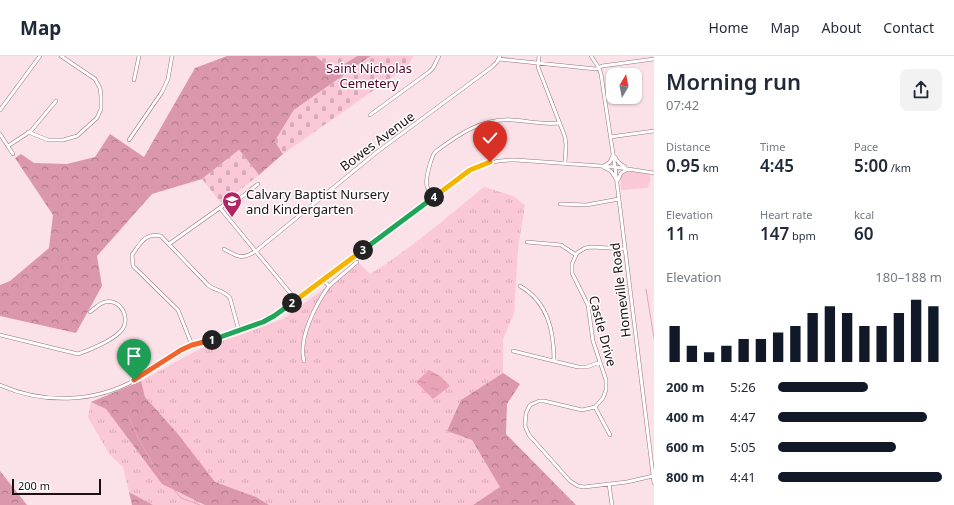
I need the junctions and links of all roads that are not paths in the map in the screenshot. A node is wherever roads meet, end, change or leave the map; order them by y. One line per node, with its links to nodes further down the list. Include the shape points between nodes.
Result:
1 (40, 56): 14 (street)
2 (61, 56): 18 (street, via 95,79 100,88 101,109 97,118 77,136 63,140 48,140)
3 (139, 56): 12 (street)
4 (172, 56): 21 (street, via 165,85)
5 (439, 56): 15 (street, via 429,72)
6 (539, 56): 10 (street)
7 (591, 56): 11 (street)
8 (500, 58): 10 (street); 40 (street, Bowes Avenue, via 492,67 377,152)
9 (654, 59): 11 (street)
10 (537, 63): 11 (street); 16 (street)
11 (599, 68): 20 (street, Homeville Road)
12 (134, 80)
13 (56, 101): 18 (street)
14 (0, 110)
15 (370, 115)
16 (560, 123): 25 (street, via 566,141); 32 (street, via 498,121 482,124 464,132 433,156 426,183)
17 (654, 131): 20 (street)
18 (28, 132): 22 (street)
19 (0, 134): 22 (street)
20 (610, 137): 24 (street, Homeville Road)
21 (129, 140)
22 (8, 146): 23 (street)
23 (14, 154)
24 (613, 155): 26 (street, via 608,164); 27 (street, Homeville Road); 28 (street)
25 (565, 163): 26 (street); 32 (street, via 512,160 488,163 467,172)
26 (601, 166): 27 (street); 30 (street, via 612,173)
27 (615, 167): 28 (street); 30 (street, Homeville Road)
28 (628, 169): 29 (street); 30 (street, via 621,173)
29 (654, 172)
30 (617, 183): 33 (street, Homeville Road)
31 (258, 184): 35 (street, via 239,199)
32 (433, 197): 43 (street)
33 (619, 199): 34 (street, via 586,205); 39 (street, Homeville Road)
34 (560, 204)
35 (220, 208): 37 (street); 40 (street)
36 (528, 242): 41 (street, via 561,245)
37 (169, 244): 48 (street, via 208,285 228,294); 50 (street, via 161,236 149,235 132,256 133,266 178,310)
38 (224, 249): 40 (street, Bowes Avenue, via 242,257)
39 (624, 249): 41 (street, via 590,247); 58 (street, Homeville Road)
40 (256, 251): 46 (street)
41 (576, 255): 54 (street, Castle Drive, via 572,262 572,271 587,303 592,339)
42 (357, 262): 44 (street)
43 (323, 280): 44 (street); 46 (street)
44 (329, 286): 52 (street, via 318,301 308,327 302,355)
45 (520, 286): 53 (street, via 536,298 547,315)
46 (296, 300): 48 (street, via 274,316)
47 (90, 312): 49 (street, via 102,303 115,302 124,312 124,325 120,332 109,340 78,354)
48 (240, 331): 50 (street)
49 (0, 334)
50 (192, 345): 55 (street, via 134,380 100,394 52,398 33,396)
51 (513, 350): 53 (street)
52 (304, 361)
53 (554, 361): 54 (street, via 580,368)
54 (600, 362): 56 (street, Castle Drive, via 606,380 606,390)
55 (0, 385)
56 (595, 407): 57 (street); 60 (street, via 580,410 544,401 536,402 527,410 525,426 531,438 575,485 584,487)
57 (610, 435)
58 (653, 476): 59 (street, Homeville Road); 60 (street)
59 (654, 482)
60 (609, 484): 61 (street)
61 (612, 505)

